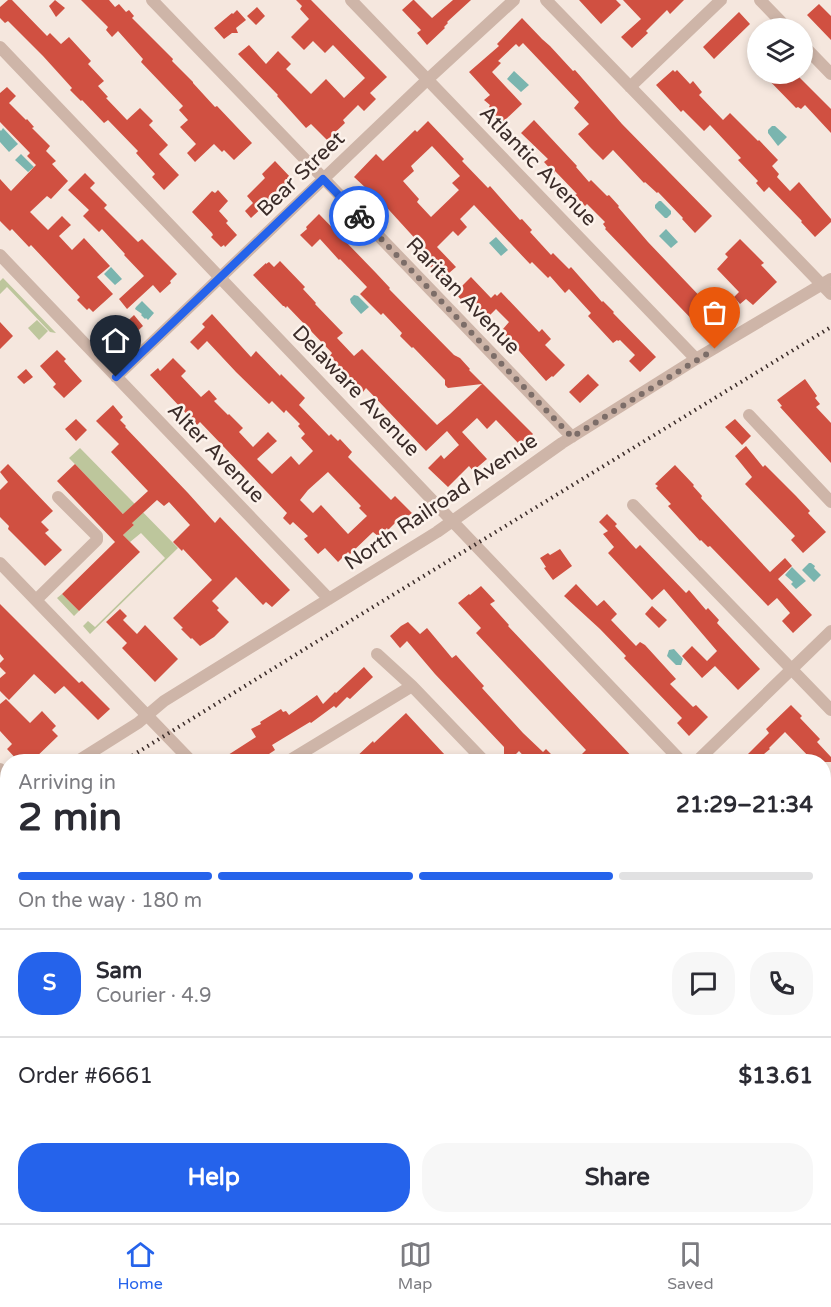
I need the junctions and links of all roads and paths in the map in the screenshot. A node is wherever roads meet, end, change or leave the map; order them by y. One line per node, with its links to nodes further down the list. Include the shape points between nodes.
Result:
1 (152, 0): 13 (street, Raritan Avenue)
2 (351, 0): 11 (street, Atlantic Avenue)
3 (514, 0): 11 (street, Bear Street)
4 (546, 0): 12 (street)
5 (721, 0): 12 (street)
6 (760, 0): 7 (street)
7 (777, 18)
8 (0, 47): 15 (street, Delaware Avenue)
9 (813, 55): 10 (street)
10 (831, 74)
11 (427, 80): 13 (street, Bear Street); 17 (street, Atlantic Avenue)
12 (630, 87): 16 (street)
13 (323, 179): 15 (street, Bear Street); 20 (street, Raritan Avenue)
14 (1, 257): 18 (street, Alter Avenue)
15 (220, 277): 18 (street, Bear Street); 24 (street, Delaware Avenue)
16 (828, 286): 17 (street, North Railroad Avenue)
17 (696, 360): 20 (street, North Railroad Avenue)
18 (116, 377): 26 (street, Alter Avenue)
19 (749, 415): 22 (street)
20 (572, 437): 24 (street, North Railroad Avenue)
21 (58, 497): 27 (street, via 97,540)
22 (831, 502)
23 (633, 505): 30 (street)
24 (452, 522): 26 (street, North Railroad Avenue); 38 (street, Delaware Avenue)
25 (0, 563): 27 (street)
26 (329, 599): 33 (street, North Railroad Avenue, via 164,701)
27 (36, 600): 33 (street)
28 (831, 631): 30 (street)
29 (377, 654): 31 (street)
30 (791, 669): 32 (street); 39 (street)
31 (412, 686): 36 (street); 37 (street)
32 (831, 710)
33 (147, 716): 34 (street, North Railroad Avenue); 35 (street)
34 (89, 754)
35 (184, 754)
36 (300, 754)
37 (477, 754)
38 (674, 754)
39 (704, 754)

